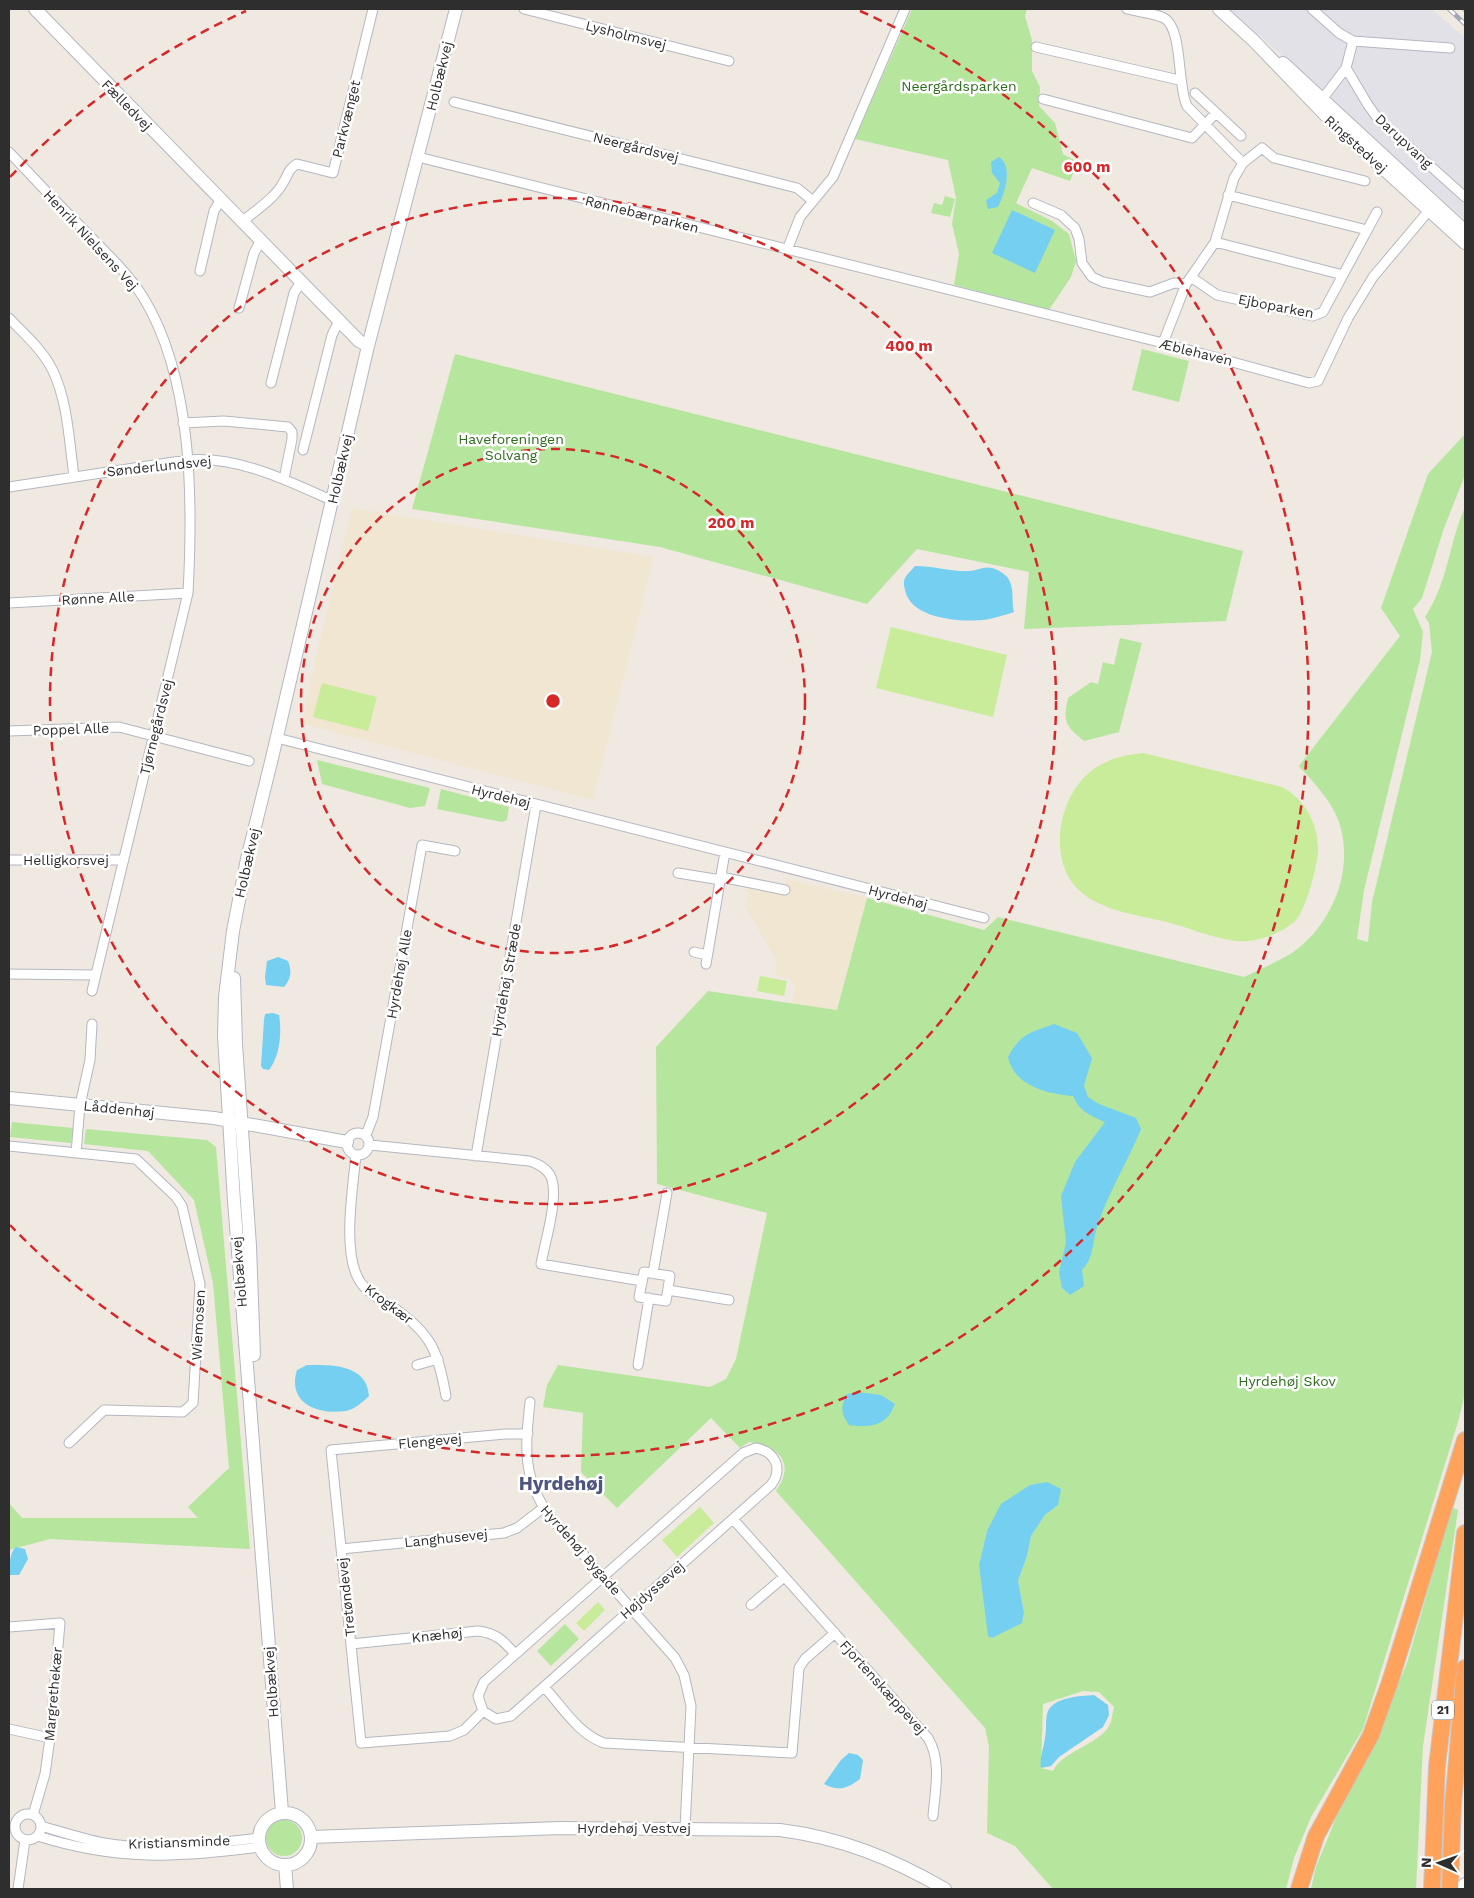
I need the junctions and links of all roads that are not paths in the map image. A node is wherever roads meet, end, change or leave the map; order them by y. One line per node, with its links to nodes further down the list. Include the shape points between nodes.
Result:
1 (34, 9): 28 (street, Fælledvej)
2 (373, 9): 33 (street, Parkvænget, via 333,173 297,164 290,168 275,194)
3 (456, 9): 23 (street, Holbækvej)
4 (524, 9): 12 (street, Lysholmsvej)
5 (905, 9): 29 (street, via 833,176)
6 (1127, 9): 14 (street, via 1164,18 1170,23 1176,33)
7 (1219, 9): 18 (street, Ringstedvej)
8 (1312, 9): 9 (street)
9 (1352, 40): 11 (street); 13 (street)
10 (1036, 47): 14 (street)
11 (1450, 48)
12 (729, 61)
13 (1346, 68): 18 (street); 27 (street, Darupvang, via 1378,119)
14 (1179, 80): 20 (street, via 1187,106)
15 (1195, 93): 19 (street)
16 (1043, 99): 20 (street, via 1192,138)
17 (454, 102): 29 (street, Neergårdsvej, via 796,188)
18 (1320, 103): 31 (street, Ringstedvej)
19 (1216, 113): 20 (street); 21 (street)
20 (1205, 126): 24 (street)
21 (1241, 136)
22 (9, 152): 51 (street, Henrik Nielsens Vej, via 123,270 142,296 161,328 177,381)
23 (418, 156): 39 (street, Rønnebærparken); 49 (street, Holbækvej)
24 (1243, 163): 25 (street, via 1262,148 1274,158); 26 (street)
25 (1365, 181)
26 (1228, 195): 34 (street); 37 (street)
27 (1465, 196)
28 (221, 199): 33 (street, Fælledvej); 41 (street, via 214,211)
29 (813, 201): 39 (street, via 800,217)
30 (1033, 203): 43 (street, via 1061,215 1071,224 1079,239 1082,263 1092,276 1103,282 1150,292)
31 (1432, 207): 35 (street, Ringstedvej); 38 (street, Ringstedvej); 48 (street, Æblehaven, via 1374,277 1348,318 1318,382 1309,383)
32 (1377, 212): 34 (street, Ejboparken)
33 (242, 221): 36 (street, Fælledvej)
34 (1367, 230): 42 (street, Ejboparken)
35 (1465, 231)
36 (261, 240): 44 (street, Fælledvej); 45 (street, via 254,253)
37 (1215, 242): 42 (street); 43 (street)
38 (1465, 243)
39 (787, 250): 40 (street, Rønnebærparken)
40 (866, 270): 48 (street, Æblehaven)
41 (200, 271)
42 (1343, 275): 43 (street, Ejboparken, via 1323,312 1313,316 1217,295)
43 (1188, 281): 48 (street)
44 (301, 282): 47 (street, Fælledvej); 50 (street, via 294,293)
45 (239, 308)
46 (9, 318): 54 (street, via 39,350 52,370 66,418)
47 (339, 321): 49 (street, Fælledvej, via 358,341); 52 (street, via 332,335)
48 (1162, 343)
49 (368, 346): 57 (street, Holbækvej)
50 (271, 383)
51 (183, 423): 53 (street, Henrik Nielsens Vej); 55 (street, via 224,421 288,427 292,439)
52 (303, 450)
53 (186, 460): 54 (street, Sønderlundsvej); 55 (street, Sønderlundsvej, via 228,461); 58 (street, Tjørnegårdsvej, via 191,530)
54 (74, 476): 56 (street, Sønderlundsvej)
55 (284, 480): 57 (street, Sønderlundsvej)
56 (9, 487)
57 (333, 501): 62 (street, Holbækvej)
58 (188, 594): 59 (street, Rønne Alle); 61 (street, Tjørnegårdsvej)
59 (9, 603)
60 (9, 730): 61 (street, Poppel Alle, via 107,726)
61 (154, 735): 63 (street, Poppel Alle); 68 (street, Tjørnegårdsvej)
62 (277, 738): 64 (street, Hyrdehøj); 82 (street, Holbækvej, via 233,931)
63 (249, 762)
64 (536, 805): 66 (street, Hyrdehøj); 89 (street, Hyrdehøj Stræde)
65 (455, 850): 83 (street, Hyrdehøj Alle, via 422,845 373,1117)
66 (725, 852): 70 (street); 72 (street, Hyrdehøj)
67 (9, 860): 68 (street, Helligkorsvej)
68 (124, 860): 77 (street, Tjørnegårdsvej)
69 (678, 873): 70 (street)
70 (721, 878): 71 (street); 74 (street)
71 (785, 890)
72 (984, 918)
73 (694, 952): 74 (street)
74 (707, 954): 75 (street)
75 (706, 964)
76 (9, 974): 77 (street)
77 (95, 975): 78 (street, Tjørnegårdsvej)
78 (92, 991)
79 (92, 1024): 81 (street, via 90,1060)
80 (9, 1098): 81 (street, Låddenhøj)
81 (80, 1105): 82 (street, Låddenhøj); 87 (street)
82 (235, 1122): 84 (street); 123 (street, Holbækvej, via 250,1246 256,1463)
83 (366, 1135): 84 (street, via 355,1133); 85 (street)
84 (347, 1142): 88 (street, via 349,1150)
85 (370, 1145): 88 (street, via 363,1154); 89 (street)
86 (9, 1146): 87 (street, Wiemosen)
87 (76, 1154): 103 (street, Wiemosen, via 136,1159 176,1197 182,1206 200,1284 200,1298 193,1403 183,1412 104,1410)
88 (356, 1155): 96 (street, Krogkær, via 351,1209 351,1248 356,1273 370,1292 416,1323 432,1344)
89 (476, 1156): 92 (street, via 529,1161 548,1171 554,1192 541,1264)
90 (667, 1192): 91 (street)
91 (654, 1273): 92 (street, via 644,1272); 93 (street, via 670,1276)
92 (642, 1281): 94 (street, via 640,1297)
93 (668, 1290): 94 (street, via 666,1301); 95 (street)
94 (649, 1298): 98 (street)
95 (729, 1300)
96 (438, 1359): 97 (street); 99 (street, Krogkær)
97 (417, 1365)
98 (638, 1365)
99 (446, 1396)
100 (530, 1402): 101 (street, Hyrdehøj Bygade)
101 (528, 1434): 104 (street, Flengevej); 105 (street, Hyrdehøj Bygade, via 529,1480)
102 (1465, 1440): 138 (highway, via 1390,1682 1370,1735 1316,1836)
103 (69, 1443)
104 (331, 1450): 108 (street, Tretøndevej)
105 (543, 1508): 108 (street, Langhusevej, via 517,1528 504,1532); 109 (street, Hyrdehøj Bygade)
106 (732, 1519): 109 (street, Højdyssevej, via 775,1479 774,1459 763,1450 756,1448 743,1453); 110 (street, Fjortenskæppevej); 112 (street, Højdyssevej)
107 (1465, 1533): 139 (highway, 21, via 1437,1766)
108 (342, 1549): 115 (street, Tretøndevej)
109 (602, 1577): 112 (street, Hyrdehøj Bygade); 116 (street, Højdyssevej)
110 (784, 1577): 111 (street); 114 (street, Fjortenskæppevej)
111 (751, 1605)
112 (631, 1608): 118 (street, Højdyssevej); 122 (street, Hyrdehøj Bygade, via 675,1658 684,1674 691,1706)
113 (9, 1626): 121 (street, Margrethekær, via 60,1623)
114 (835, 1633): 122 (street, via 799,1668 792,1753); 125 (street, Fjortenskæppevej, via 934,1748 937,1761)
115 (351, 1644): 116 (street, Knæhøj, via 478,1631 490,1632 502,1639); 119 (street, Tretøndevej, via 361,1743 450,1736 464,1730)
116 (515, 1654): 119 (street, Højdyssevej, via 480,1688 479,1704)
117 (1465, 1668): 140 (highway, 21, via 1453,1805)
118 (544, 1687): 119 (street, Højdyssevej, via 511,1716 496,1719); 122 (street, via 583,1732 594,1739 604,1743)
119 (483, 1711)
120 (9, 1729): 121 (street)
121 (50, 1738): 124 (street, Margrethekær, via 45,1774)
122 (690, 1747): 128 (street, Hyrdehøj Bygade)
123 (282, 1812): 130 (street, via 304,1820); 132 (street, via 265,1821)
124 (32, 1815): 126 (street, via 22,1816); 127 (street)
125 (934, 1816)
126 (13, 1822): 131 (street)
127 (41, 1826): 129 (street); 132 (street, Kristiansminde, via 106,1843 145,1846)
128 (685, 1828): 130 (street, Hyrdehøj Vestvej, via 560,1828); 137 (street, Hyrdehøj Vestvej, via 780,1830 815,1835 852,1845 904,1866)
129 (38, 1836): 131 (street); 132 (street, Kristiansminde, via 99,1852 153,1856 205,1855)
130 (311, 1837): 133 (street, via 307,1853 294,1864)
131 (25, 1840): 135 (street)
132 (259, 1842): 133 (street, via 270,1860)
133 (285, 1865): 136 (street)
134 (1465, 1884): 141 (street)
135 (18, 1889)
136 (287, 1889)
137 (945, 1889)
138 (1299, 1889)
139 (1432, 1889)
140 (1450, 1889)
141 (1460, 1889)

